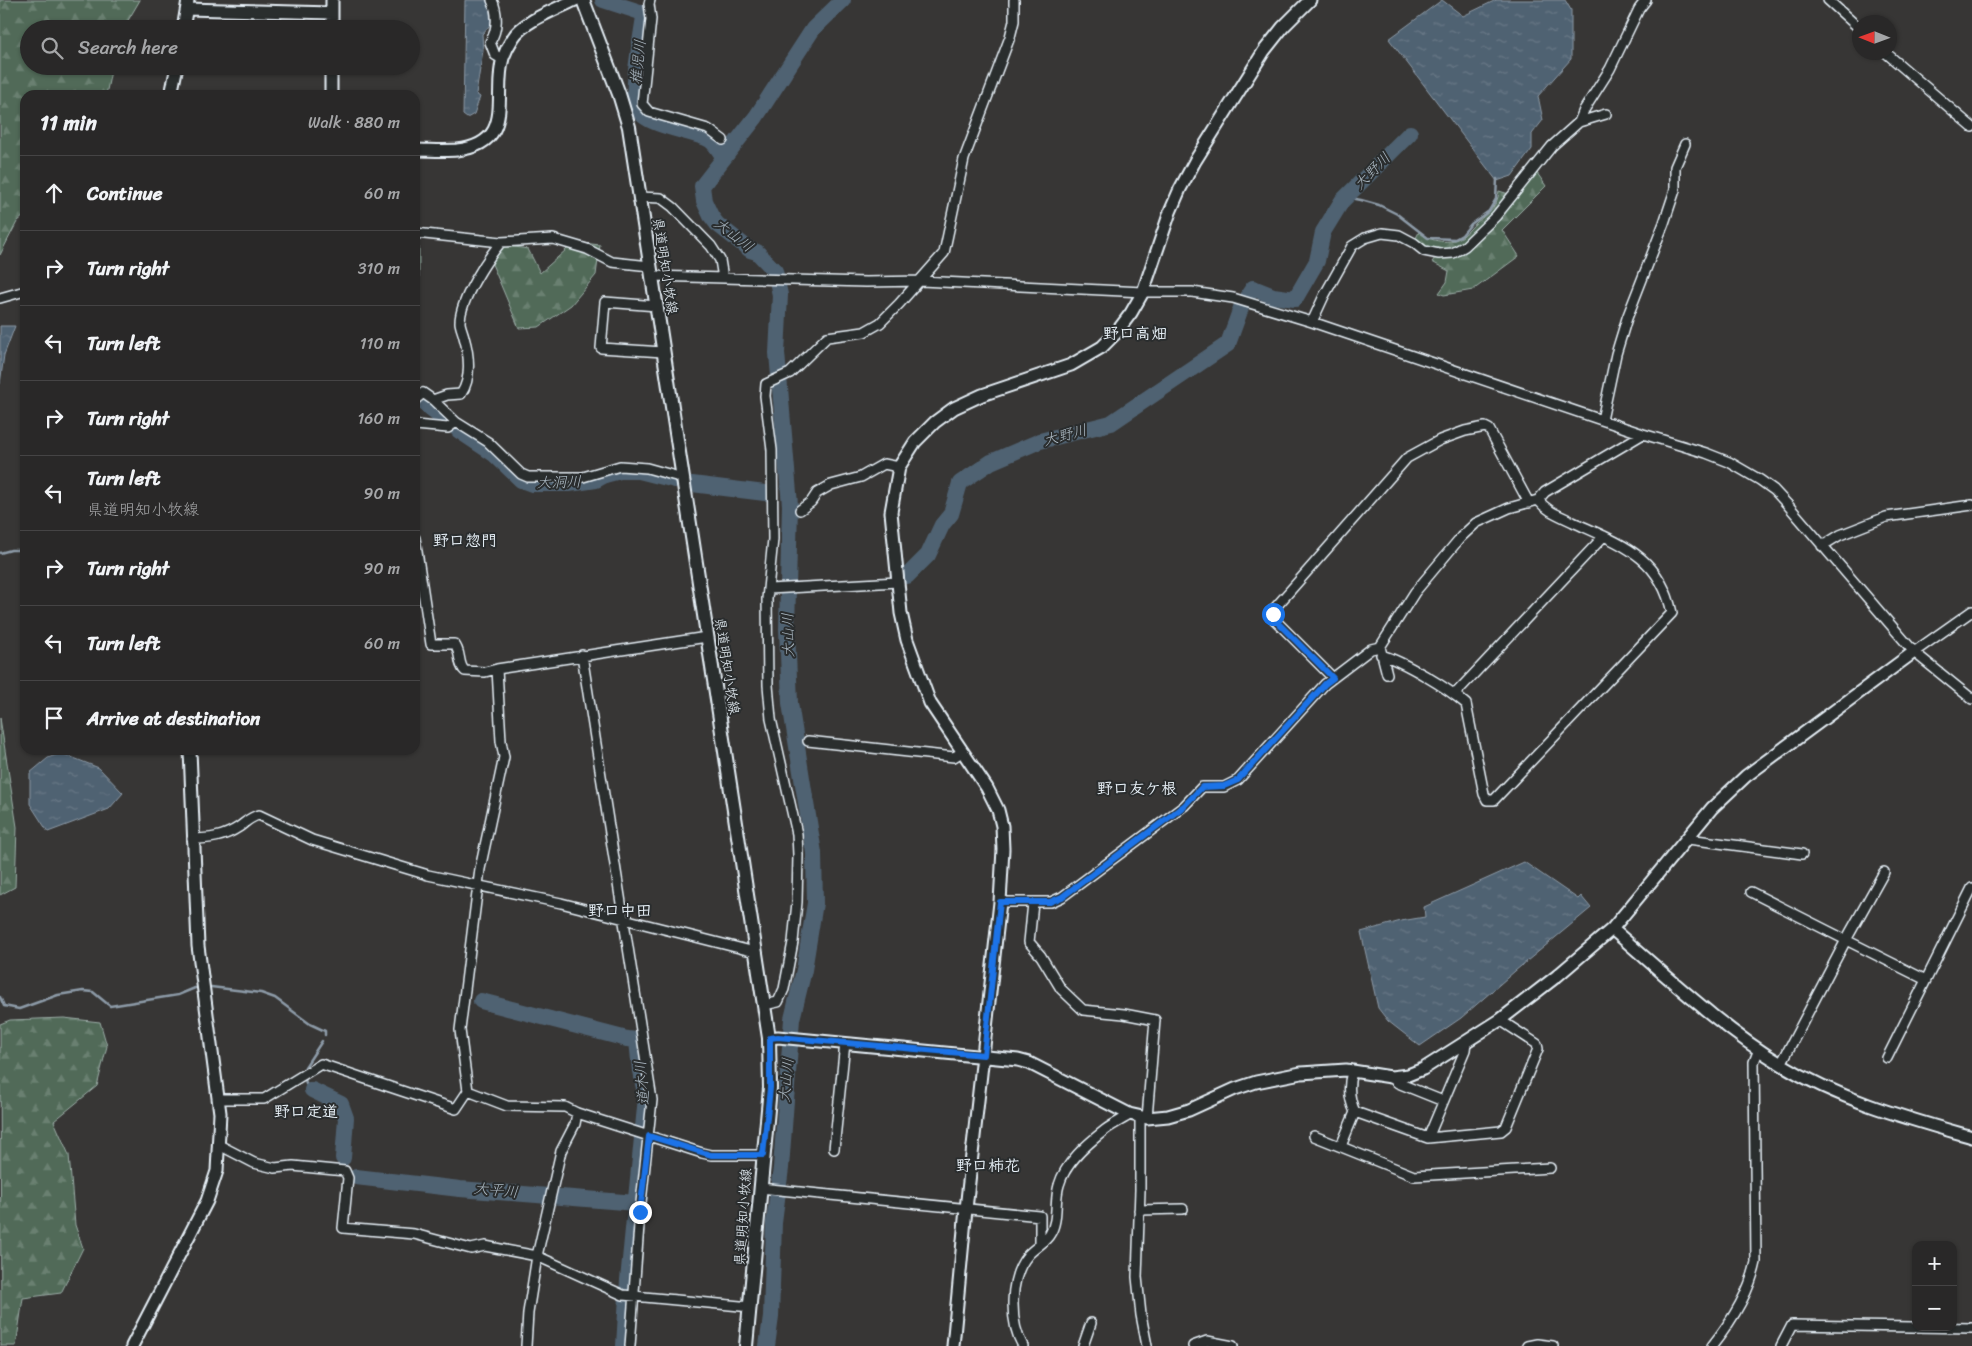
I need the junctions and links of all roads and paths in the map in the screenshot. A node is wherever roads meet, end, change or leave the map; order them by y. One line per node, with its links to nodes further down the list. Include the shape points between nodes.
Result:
1 (332, 0): 11 (street)
2 (492, 0): 15 (street, via 496,10 495,34 490,42 495,55)
3 (575, 0): 15 (street, via 525,26 514,36)
4 (583, 0): 27 (main road, 県道明知小牧線, via 629,127)
5 (650, 0): 24 (street, via 642,104 649,112 708,129)
6 (1014, 0): 32 (street, via 1010,37 964,159 944,253)
7 (1310, 0): 34 (street, via 1264,52 1195,161 1170,212)
8 (1646, 0): 22 (street)
9 (1828, 0): 14 (street)
10 (188, 5): 11 (street); 12 (street)
11 (332, 13): 13 (street)
12 (185, 20)
13 (332, 20)
14 (1852, 22)
15 (502, 59): 26 (street, via 499,115 494,129 482,142 457,150)
16 (1894, 60): 23 (street)
17 (174, 75): 19 (street)
18 (331, 75): 20 (street)
19 (172, 90)
20 (331, 90)
21 (1606, 114): 22 (street)
22 (1579, 122): 37 (street, via 1552,146 1496,216 1454,253 1424,251 1399,235 1382,232 1352,246)
23 (1972, 126)
24 (723, 140)
25 (1685, 144): 41 (street, via 1675,167 1675,190 1616,354)
26 (420, 150)
27 (639, 197): 30 (main road, 県道明知小牧線); 31 (street, via 661,198 672,207 711,246 720,260)
28 (420, 234): 29 (street)
29 (501, 242): 30 (street, via 553,239 587,249 612,262); 40 (street, via 476,278 464,306 460,322 468,355 463,391)
30 (651, 271): 31 (street); 36 (main road, 県道明知小牧線)
31 (723, 278): 32 (street)
32 (921, 281): 34 (street); 54 (street, via 880,323 864,332 827,336 786,375 766,384 772,450)
33 (20, 292): 35 (street)
34 (1143, 292): 37 (street, via 1192,292 1233,298); 45 (street, via 1131,313 1102,347 1071,365 982,395 954,408 915,442)
35 (0, 298)
36 (657, 306): 38 (main road, 県道明知小牧線); 38 (street, via 605,302 601,348)
37 (1312, 322): 41 (street)
38 (663, 352): 46 (main road, 県道明知小牧線)
39 (420, 396): 40 (street, via 423,393)
40 (433, 400): 42 (street)
41 (1602, 420): 44 (street)
42 (456, 422): 43 (street, via 448,428); 46 (street, via 488,442 528,477 583,477 620,466 647,468)
43 (420, 425)
44 (1643, 434): 47 (street, via 1545,492); 51 (street, via 1729,462 1760,480 1774,490)
45 (899, 467): 49 (street, via 884,464 861,477 831,485 817,493); 53 (street, via 891,512)
46 (683, 478): 56 (main road, 県道明知小牧線)
47 (1534, 502): 50 (street); 57 (street, via 1494,514 1476,523 1461,537 1415,592); 62 (street, via 1485,427 1440,440 1406,458 1274,609 1275,620)
48 (1972, 505): 51 (street, via 1886,517 1840,535)
49 (800, 510)
50 (1604, 536): 63 (street); 63 (street, via 1640,556 1652,567 1669,598 1672,613 1494,800 1487,800 1484,794 1466,704)
51 (1822, 546): 58 (street)
52 (420, 571): 60 (street, via 431,644 454,644 465,671)
53 (898, 582): 54 (street); 66 (street, via 907,640 930,703)
54 (771, 588): 82 (street, via 766,616 771,719 797,834 798,855 794,934 784,989 778,1002)
55 (1972, 611): 58 (street)
56 (707, 637): 59 (street); 80 (main road, 県道明知小牧線)
57 (1381, 651): 61 (street); 62 (street, via 1371,649); 63 (street)
58 (1914, 652): 64 (street); 69 (street, via 1746,776 1712,808)
59 (582, 656): 60 (street); 77 (street)
60 (497, 669): 72 (street, via 504,757)
61 (1387, 674)
62 (1333, 678): 76 (street, via 1238,780 1224,786 1202,787 1184,806 1075,888 1050,902)
63 (1455, 694)
64 (1972, 699)
65 (808, 741): 66 (street, via 954,757)
66 (962, 752): 75 (street, via 998,810 1003,849)
67 (190, 755): 68 (street)
68 (192, 839): 72 (street, via 228,833 247,819 259,815 312,840 428,874); 94 (street, via 198,946)
69 (1688, 839): 70 (street); 78 (street)
70 (1802, 854)
71 (1884, 872): 79 (street)
72 (479, 884): 77 (street); 93 (street, via 460,1030)
73 (1972, 888): 81 (street)
74 (1751, 892): 79 (street)
75 (1000, 902): 76 (street); 88 (street)
76 (1033, 903): 98 (street, via 1029,942 1069,998 1083,1010 1155,1020)
77 (623, 919): 80 (street); 99 (street, via 652,1100)
78 (1612, 930): 83 (street); 87 (street, via 1736,1033)
79 (1846, 940): 81 (street); 90 (street)
80 (755, 952): 82 (main road, 県道明知小牧線)
81 (1926, 980): 89 (street)
82 (764, 1005): 84 (main road, 県道明知小牧線)
83 (1500, 1020): 86 (street); 102 (street, via 1537,1044 1538,1049 1506,1127 1501,1131)
84 (774, 1038): 85 (street); 106 (main road, 県道明知小牧線)
85 (840, 1042): 88 (street); 105 (street)
86 (1466, 1042): 92 (street, via 1423,1069); 95 (street)
87 (1760, 1049): 90 (street); 130 (street, via 1754,1062 1756,1262 1740,1303)
88 (984, 1055): 98 (street, via 1028,1063); 109 (street)
89 (1887, 1058)
90 (1781, 1064): 101 (street, via 1866,1105)
91 (1352, 1072): 92 (street); 96 (street, via 1348,1082); 98 (street, via 1282,1076 1235,1089 1190,1110 1168,1116)
92 (1391, 1077): 95 (street)
93 (468, 1090): 94 (street, via 456,1109 321,1064 264,1099); 97 (street, via 507,1106 566,1107)
94 (218, 1099): 103 (street)
95 (1443, 1102): 102 (street)
96 (1355, 1112): 102 (street); 104 (street)
97 (577, 1113): 99 (street); 113 (street, via 561,1151)
98 (1139, 1116): 111 (street); 112 (street, via 1106,1129 1069,1166 1058,1188 1050,1235)
99 (649, 1136): 106 (street, via 711,1155); 114 (street)
100 (1314, 1136): 104 (street)
101 (1972, 1137)
102 (1428, 1138)
103 (219, 1145): 113 (street, via 254,1163 275,1168 293,1166 345,1171 348,1178 343,1228 414,1234 471,1249 485,1246); 118 (street, via 217,1171 207,1201)
104 (1341, 1146): 107 (street, via 1414,1176)
105 (834, 1149)
106 (763, 1155): 108 (main road, 県道明知小牧線)
107 (1550, 1168)
108 (763, 1189): 109 (street); 115 (main road, 県道明知小牧線)
109 (966, 1209): 112 (street, via 1040,1216); 122 (street)
110 (1183, 1209): 111 (street)
111 (1139, 1210): 125 (street, via 1137,1277)
112 (1040, 1243): 123 (street, via 1027,1256 1016,1275 1014,1320 1016,1335)
113 (537, 1256): 114 (street); 119 (street)
114 (629, 1295): 115 (street); 120 (street)
115 (751, 1306): 121 (main road, 県道明知小牧線)
116 (1091, 1323): 124 (street)
117 (1972, 1328): 131 (street, via 1792,1325)
118 (132, 1346)
119 (526, 1346)
120 (630, 1346)
121 (746, 1346)
122 (953, 1346)
123 (1023, 1346)
124 (1083, 1346)
125 (1147, 1346)
126 (1193, 1346): 127 (street, via 1207,1341)
127 (1233, 1346)
128 (1527, 1346): 129 (street)
129 (1553, 1346)
130 (1712, 1346)
131 (1782, 1346)

